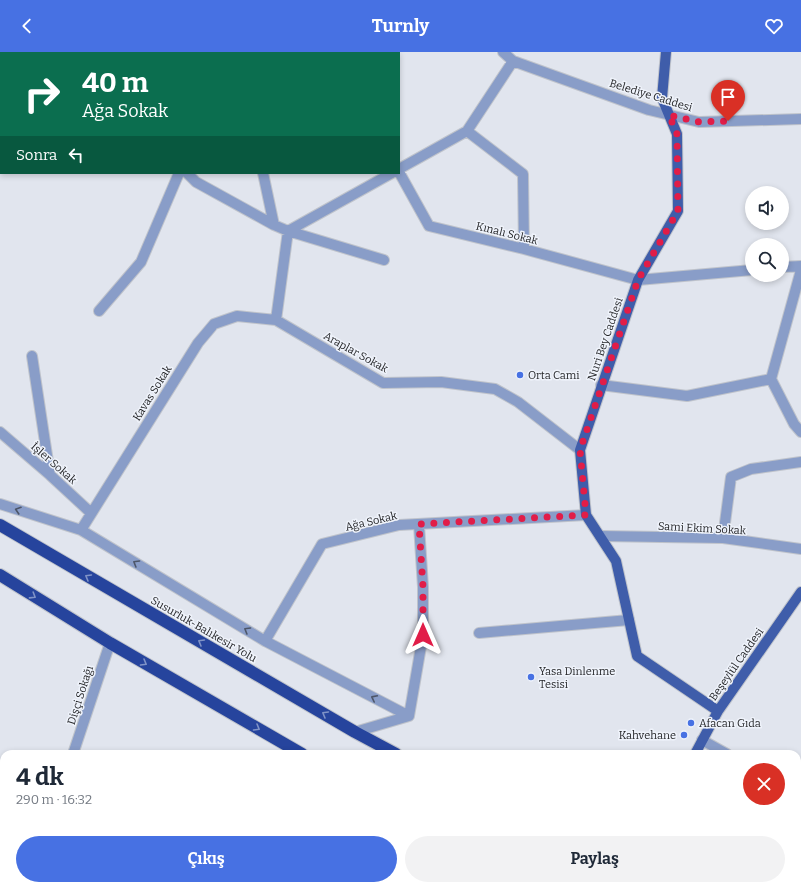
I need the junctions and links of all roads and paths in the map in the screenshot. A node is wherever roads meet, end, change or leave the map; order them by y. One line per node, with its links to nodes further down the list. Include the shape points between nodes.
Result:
1 (504, 52): 3 (street, Belediye Caddesi)
2 (666, 52): 4 (main road, Nuri Bey Caddesi, via 662,98)
3 (513, 62): 4 (street, Belediye Caddesi); 6 (street)
4 (669, 115): 5 (street, Belediye Caddesi, via 699,122); 21 (main road, Nuri Bey Caddesi, via 677,134 678,211)
5 (801, 119)
6 (467, 131): 7 (street); 15 (street, via 523,174)
7 (400, 169)
8 (400, 172): 15 (street, Kınalı Sokak, via 429,226)
9 (179, 174): 22 (street, via 141,262)
10 (188, 174): 13 (street, via 196,182)
11 (263, 174): 13 (street)
12 (390, 174): 14 (street)
13 (274, 225): 14 (street)
14 (288, 231): 16 (street); 23 (street)
15 (524, 249): 21 (street, Kınalı Sokak)
16 (384, 260)
17 (801, 266): 18 (street)
18 (789, 267)
19 (801, 270): 25 (street)
20 (745, 271): 21 (street)
21 (638, 280): 26 (main road, Nuri Bey Caddesi)
22 (99, 311)
23 (276, 320): 29 (street, Araplar Sokak, via 383,383 441,382 495,389 518,402); 33 (street, Kavas Sokak, via 237,316 214,324 198,343)
24 (32, 356): 31 (street)
25 (771, 379): 26 (street, via 687,396); 28 (street, via 794,424)
26 (601, 385): 29 (main road, Nuri Bey Caddesi)
27 (0, 432): 31 (street, İşler Sokak)
28 (801, 432)
29 (580, 450): 34 (main road, Nuri Bey Caddesi)
30 (801, 462): 39 (street, via 751,469 732,477)
31 (50, 475): 33 (street, İşler Sokak)
32 (0, 504): 37 (street, one-way to 32)
33 (91, 513): 37 (street, Kavas Sokak)
34 (586, 515): 35 (street, Ağa Sokak); 38 (main road, Nuri Bey Caddesi)
35 (419, 524): 45 (street, Ağa Sokak, via 400,525 322,544); 48 (street, via 423,635)
36 (0, 525): 49 (highway, Susurluk-Balıkesir Yolu, one-way to 36)
37 (81, 530): 45 (street, one-way to 37)
38 (600, 536): 39 (street, Sami Ekim Sokak); 43 (main road, Nuri Bey Caddesi, via 616,561)
39 (723, 538): 40 (street, Sami Ekim Sokak)
40 (801, 549)
41 (0, 575): 46 (highway, one-way to 46)
42 (801, 592): 47 (main road, Beşeylül Caddesi)
43 (630, 620): 44 (street); 47 (main road, Nuri Bey Caddesi, via 637,656)
44 (479, 633)
45 (265, 641): 48 (street, one-way to 45)
46 (110, 643): 51 (street, Dişçi Sokağı); 52 (highway, one-way to 52)
47 (718, 711): 50 (main road, Beşeylül Caddesi)
48 (409, 716): 49 (street)
49 (355, 732): 53 (highway, Susurluk-Balıkesir Yolu)
50 (702, 740): 54 (main road, Beşeylül Caddesi); 55 (street)
51 (74, 750)
52 (295, 750)
53 (389, 750)
54 (697, 750)
55 (720, 750)

